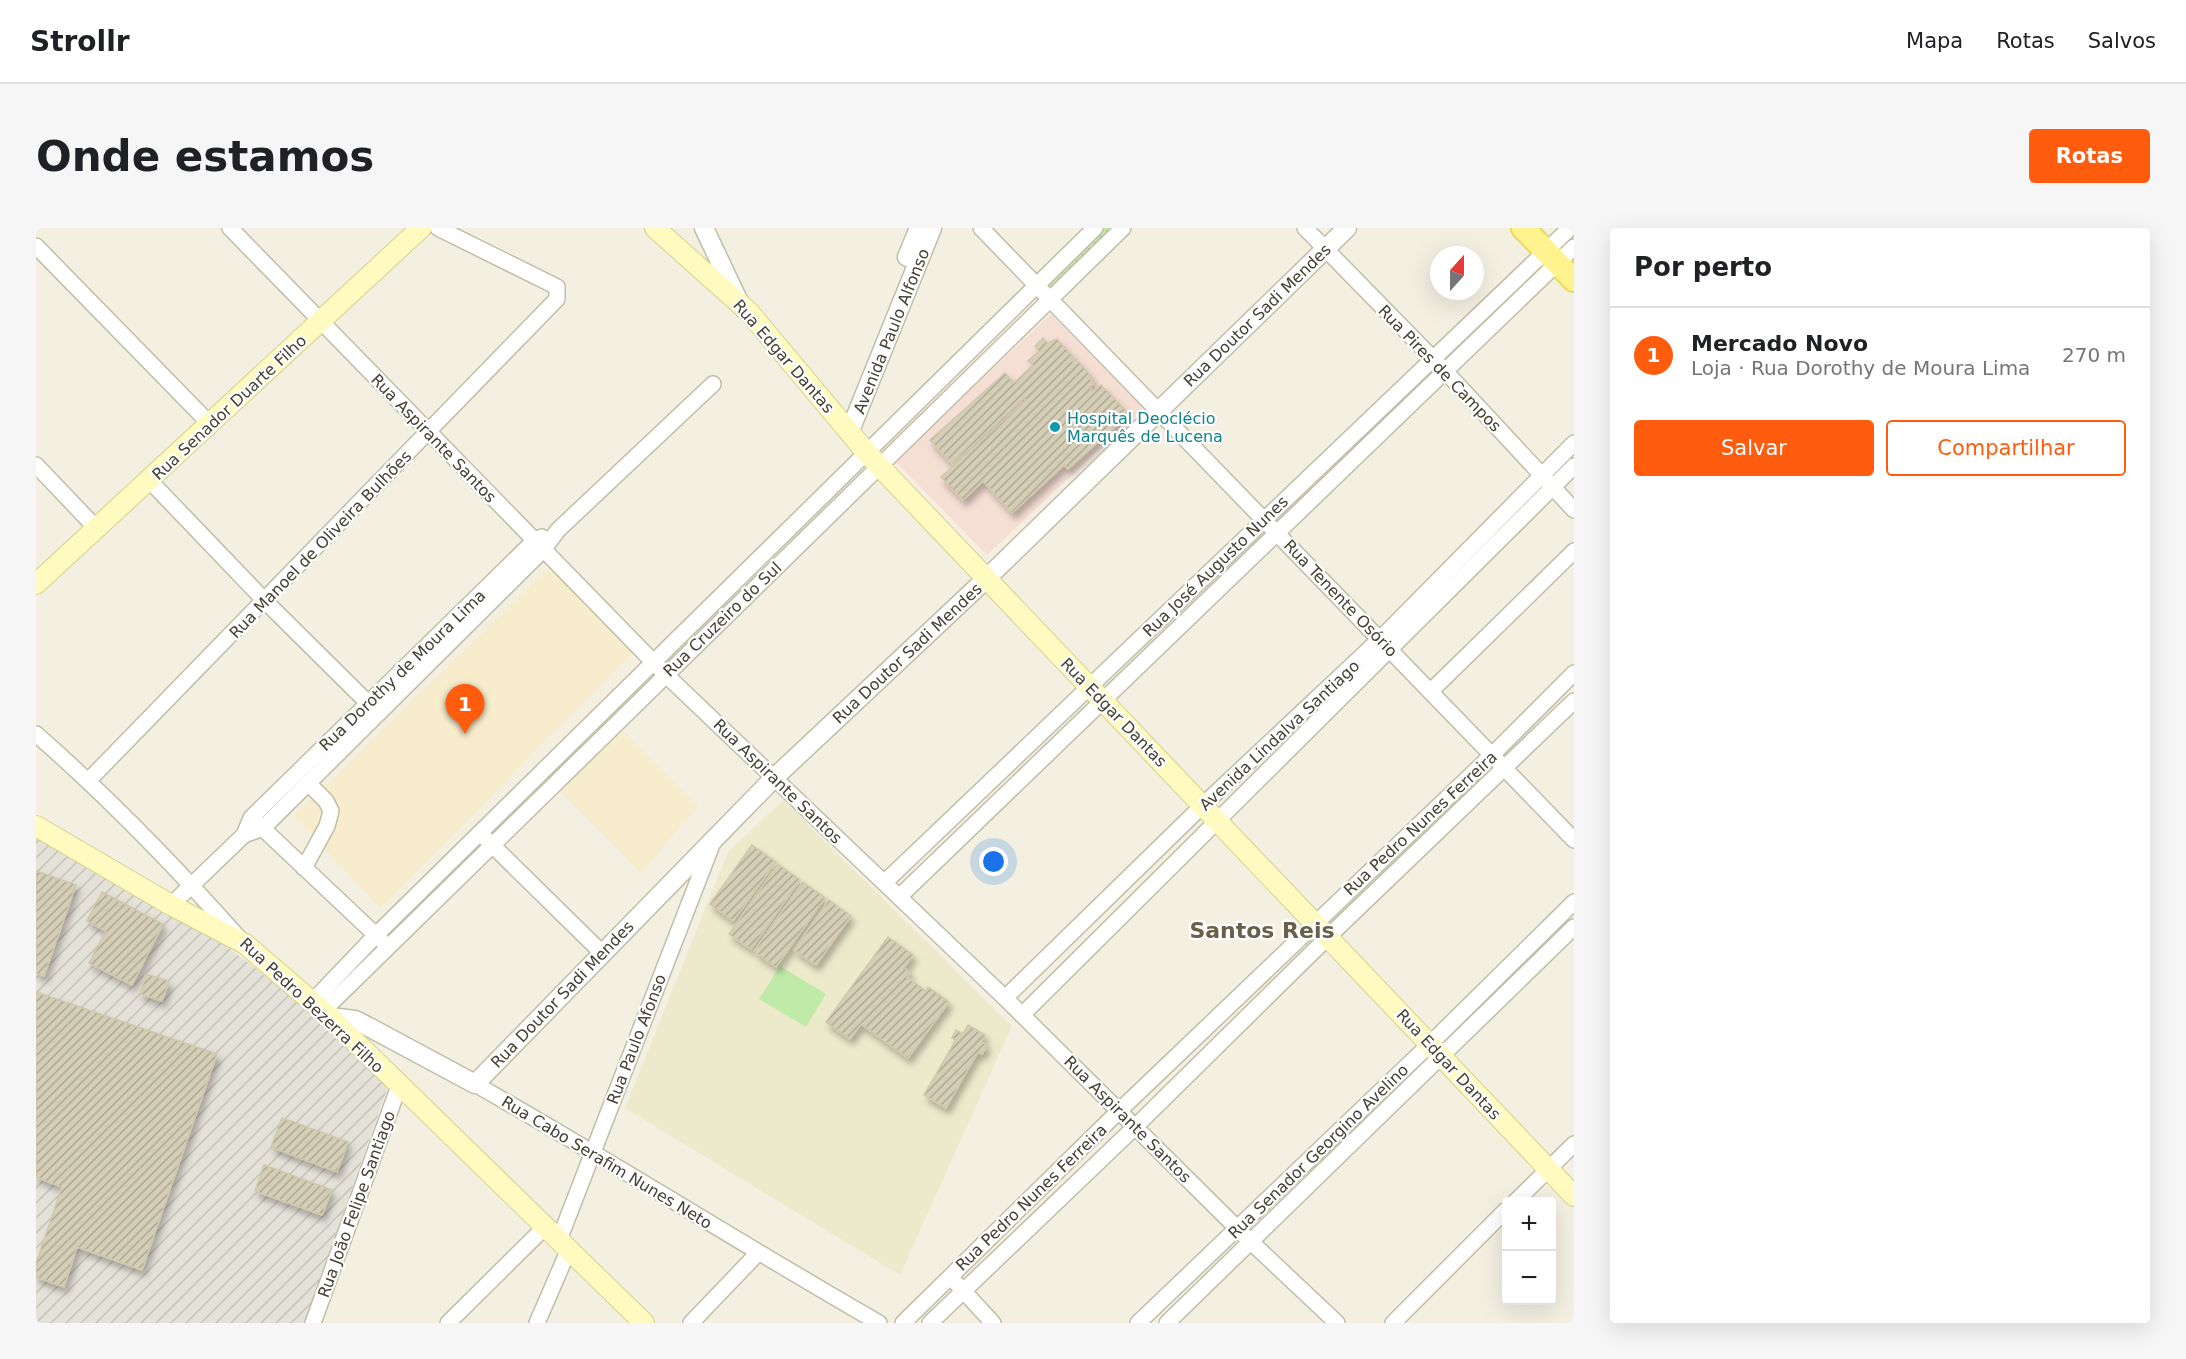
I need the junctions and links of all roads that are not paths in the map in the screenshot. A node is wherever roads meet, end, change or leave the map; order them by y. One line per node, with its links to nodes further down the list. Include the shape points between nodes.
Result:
1 (230, 228): 23 (street, Rua Aspirante Santos)
2 (421, 228): 23 (main road, Rua Senador Duarte Filho)
3 (438, 228): 30 (street, Rua Manoel de Oliveira Bulhões, via 557,287 559,293 552,307)
4 (655, 228): 22 (main road, Rua Edgar Dantas)
5 (704, 228): 22 (street)
6 (919, 228): 29 (street, Avenida Paulo Alfonso)
7 (932, 228): 29 (street, Avenida Paulo Alfonso)
8 (981, 228): 20 (street, Rua Tenente Osório)
9 (1095, 228): 20 (street, Rua Cruzeiro do Sul)
10 (1123, 228): 21 (street, Rua Cruzeiro do Sul)
11 (1305, 228): 17 (street, Rua Pires de Campos)
12 (1347, 228): 17 (street, Rua Doutor Sadi Mendes)
13 (1523, 228): 18 (main road)
14 (1570, 228): 18 (street)
15 (36, 246): 28 (street)
16 (1574, 247): 18 (street)
17 (1325, 249): 24 (street, Rua Pires de Campos); 27 (street, Rua Doutor Sadi Mendes)
18 (1551, 257): 19 (main road); 24 (street, Rua José Augusto Nunes); 25 (street, Rua José Augusto Nunes)
19 (1574, 280)
20 (1035, 285): 21 (street, Rua Tenente Osório); 32 (street, Rua Cruzeiro do Sul)
21 (1049, 299): 27 (street, Rua Tenente Osório); 32 (street, Rua Cruzeiro do Sul)
22 (738, 300): 29 (main road, Rua Edgar Dantas)
23 (320, 322): 28 (main road, Rua Senador Duarte Filho); 30 (street, Rua Aspirante Santos)
24 (1432, 358): 25 (street, Rua Pires de Campos); 39 (street, Rua José Augusto Nunes)
25 (1445, 371): 35 (street, Rua Pires de Campos); 41 (street, Rua José Augusto Nunes)
26 (713, 384): 43 (street, Rua Dorothy de Moura Lima)
27 (1157, 411): 39 (street, Rua Tenente Osório); 46 (street, Rua Doutor Sadi Mendes)
28 (210, 424): 36 (main road, Rua Senador Duarte Filho)
29 (845, 428): 32 (main road, Rua Edgar Dantas)
30 (429, 434): 43 (street, Rua Aspirante Santos); 48 (street, Rua Manoel de Oliveira Bulhões)
31 (1574, 443): 35 (street, Avenida Lindalva Santiago)
32 (873, 459): 42 (street, Rua Cruzeiro do Sul); 44 (street, Rua Cruzeiro do Sul); 46 (main road, Rua Edgar Dantas)
33 (36, 465): 40 (street)
34 (1574, 466): 37 (street, Avenida Lindalva Santiago)
35 (1541, 475): 37 (street, Rua Pires de Campos); 51 (street, Avenida Lindalva Santiago)
36 (150, 481): 40 (main road, Rua Senador Duarte Filho); 48 (street)
37 (1551, 486): 38 (street, Rua Pires de Campos); 51 (street, Avenida Lindalva Santiago)
38 (1574, 510)
39 (1264, 519): 41 (street, Rua Tenente Osório); 56 (street, Rua José Augusto Nunes)
40 (96, 528): 47 (main road, Rua Senador Duarte Filho)
41 (1276, 531): 51 (street, Rua Tenente Osório); 56 (street, Rua José Augusto Nunes)
42 (786, 532): 44 (street); 49 (street, Rua Cruzeiro do Sul)
43 (539, 545): 52 (street, Rua Aspirante Santos); 58 (street, Rua Dorothy de Moura Lima)
44 (799, 545): 50 (street, Rua Cruzeiro do Sul)
45 (1574, 551): 55 (street)
46 (987, 579): 56 (main road, Rua Edgar Dantas); 62 (street, Rua Doutor Sadi Mendes)
47 (36, 584)
48 (265, 601): 58 (street); 63 (street, Rua Manoel de Oliveira Bulhões)
49 (696, 620): 50 (street); 52 (street, Rua Cruzeiro do Sul)
50 (708, 633): 54 (street, Rua Cruzeiro do Sul)
51 (1386, 644): 55 (street, Rua Tenente Osório); 65 (street, Avenida Lindalva Santiago)
52 (654, 662): 54 (street, Rua Aspirante Santos); 68 (street, Rua Cruzeiro do Sul)
53 (1574, 673): 60 (street, Rua Pedro Nunes Ferreira)
54 (665, 674): 62 (street, Rua Aspirante Santos); 71 (street, Rua Cruzeiro do Sul)
55 (1431, 691): 60 (street, Rua Tenente Osório)
56 (1096, 693): 65 (main road, Rua Edgar Dantas); 73 (street, Rua José Augusto Nunes); 75 (street, Rua José Augusto Nunes)
57 (1574, 701): 61 (street, Rua Pedro Nunes Ferreira)
58 (373, 709): 64 (street, Rua Dorothy de Moura Lima); 66 (street, Rua Dorothy de Moura Lima)
59 (36, 734): 63 (street, Rua Pedro Bezerra Filho)
60 (1492, 755): 61 (street, Rua Tenente Osório); 79 (street, Rua Pedro Nunes Ferreira)
61 (1505, 768): 70 (street, Rua Tenente Osório); 79 (street, Rua Pedro Nunes Ferreira)
62 (774, 778): 69 (street, Rua Doutor Sadi Mendes); 73 (street, Rua Aspirante Santos)
63 (89, 780): 74 (street, Rua Pedro Bezerra Filho)
64 (308, 783): 66 (street, Rua Dorothy de Moura Lima); 72 (street, via 331,811)
65 (1209, 813): 79 (main road, Rua Edgar Dantas); 84 (street, Avenida Lindalva Santiago); 86 (street, Avenida Lindalva Santiago)
66 (257, 823): 72 (street); 74 (street, Rua Dorothy de Moura Lima)
67 (36, 826): 77 (main road)
68 (480, 833): 71 (street); 80 (street, Rua Cruzeiro do Sul)
69 (714, 839): 83 (street, Rua Doutor Sadi Mendes); 93 (street, Rua Paulo Afonso)
70 (1574, 840)
71 (492, 846): 82 (street, Rua Cruzeiro do Sul); 83 (street)
72 (304, 868): 80 (street)
73 (885, 882): 75 (street, Rua Aspirante Santos)
74 (192, 885): 77 (street, Rua Dorothy de Moura Lima); 81 (street, Rua Pedro Bezerra Filho)
75 (899, 897): 84 (street, Rua Aspirante Santos)
76 (1574, 902): 87 (street, Rua Senador Georgino Avelino)
77 (171, 905): 81 (main road)
78 (1574, 927): 87 (street, Rua Senador Georgino Avelino)
79 (1321, 930): 87 (main road, Rua Edgar Dantas); 90 (street, Rua Pedro Nunes Ferreira); 91 (street, Rua Pedro Nunes Ferreira)
80 (376, 934): 82 (street); 85 (street, Rua Cruzeiro do Sul)
81 (245, 944): 85 (main road, Rua Pedro Bezerra Filho)
82 (388, 946): 85 (street, Rua Cruzeiro do Sul)
83 (602, 953): 88 (street, Rua Doutor Sadi Mendes)
84 (1005, 998): 86 (street, Rua Aspirante Santos)
85 (322, 1010): 88 (street, Rua Cabo Serafim Nunes Neto, via 355,1020); 89 (main road, Rua Pedro Bezerra Filho)
86 (1022, 1015): 90 (street, Rua Aspirante Santos)
87 (1436, 1051): 94 (main road, Rua Edgar Dantas); 98 (street, Rua Senador Georgino Avelino); 100 (street, Rua Senador Georgino Avelino)
88 (474, 1084): 93 (street, Rua Cabo Serafim Nunes Neto)
89 (399, 1086): 99 (main road, Rua Pedro Bezerra Filho); 105 (street, Rua João Felipe Santiago)
90 (1120, 1110): 91 (street, Rua Aspirante Santos); 102 (street, Rua Pedro Nunes Ferreira)
91 (1136, 1126): 98 (street, Rua Aspirante Santos); 103 (street, Rua Pedro Nunes Ferreira)
92 (1574, 1144): 94 (street)
93 (593, 1150): 99 (street, Rua Paulo Afonso); 101 (street, Rua Cabo Serafim Nunes Neto)
94 (1547, 1170): 95 (main road, Rua Edgar Dantas); 96 (street)
95 (1574, 1196)
96 (1520, 1197)
97 (1502, 1214): 116 (street)
98 (1238, 1229): 100 (street, Rua Aspirante Santos); 113 (street, Rua Senador Georgino Avelino)
99 (558, 1239): 106 (street, Rua Paulo Afonso); 107 (street); 108 (main road, Rua Pedro Bezerra Filho)
100 (1250, 1241): 114 (street, Rua Senador Georgino Avelino); 115 (street, Rua Aspirante Santos)
101 (758, 1253): 104 (street); 109 (street, Rua Cabo Serafim Nunes Neto)
102 (950, 1277): 103 (street); 110 (street, Rua Pedro Nunes Ferreira)
103 (964, 1291): 111 (street, Rua Pedro Nunes Ferreira); 112 (street)
104 (690, 1321)
105 (314, 1322)
106 (448, 1323)
107 (537, 1323)
108 (644, 1323)
109 (879, 1323)
110 (903, 1323)
111 (930, 1323)
112 (993, 1323)
113 (1138, 1323)
114 (1167, 1323)
115 (1337, 1323)
116 (1393, 1323)

